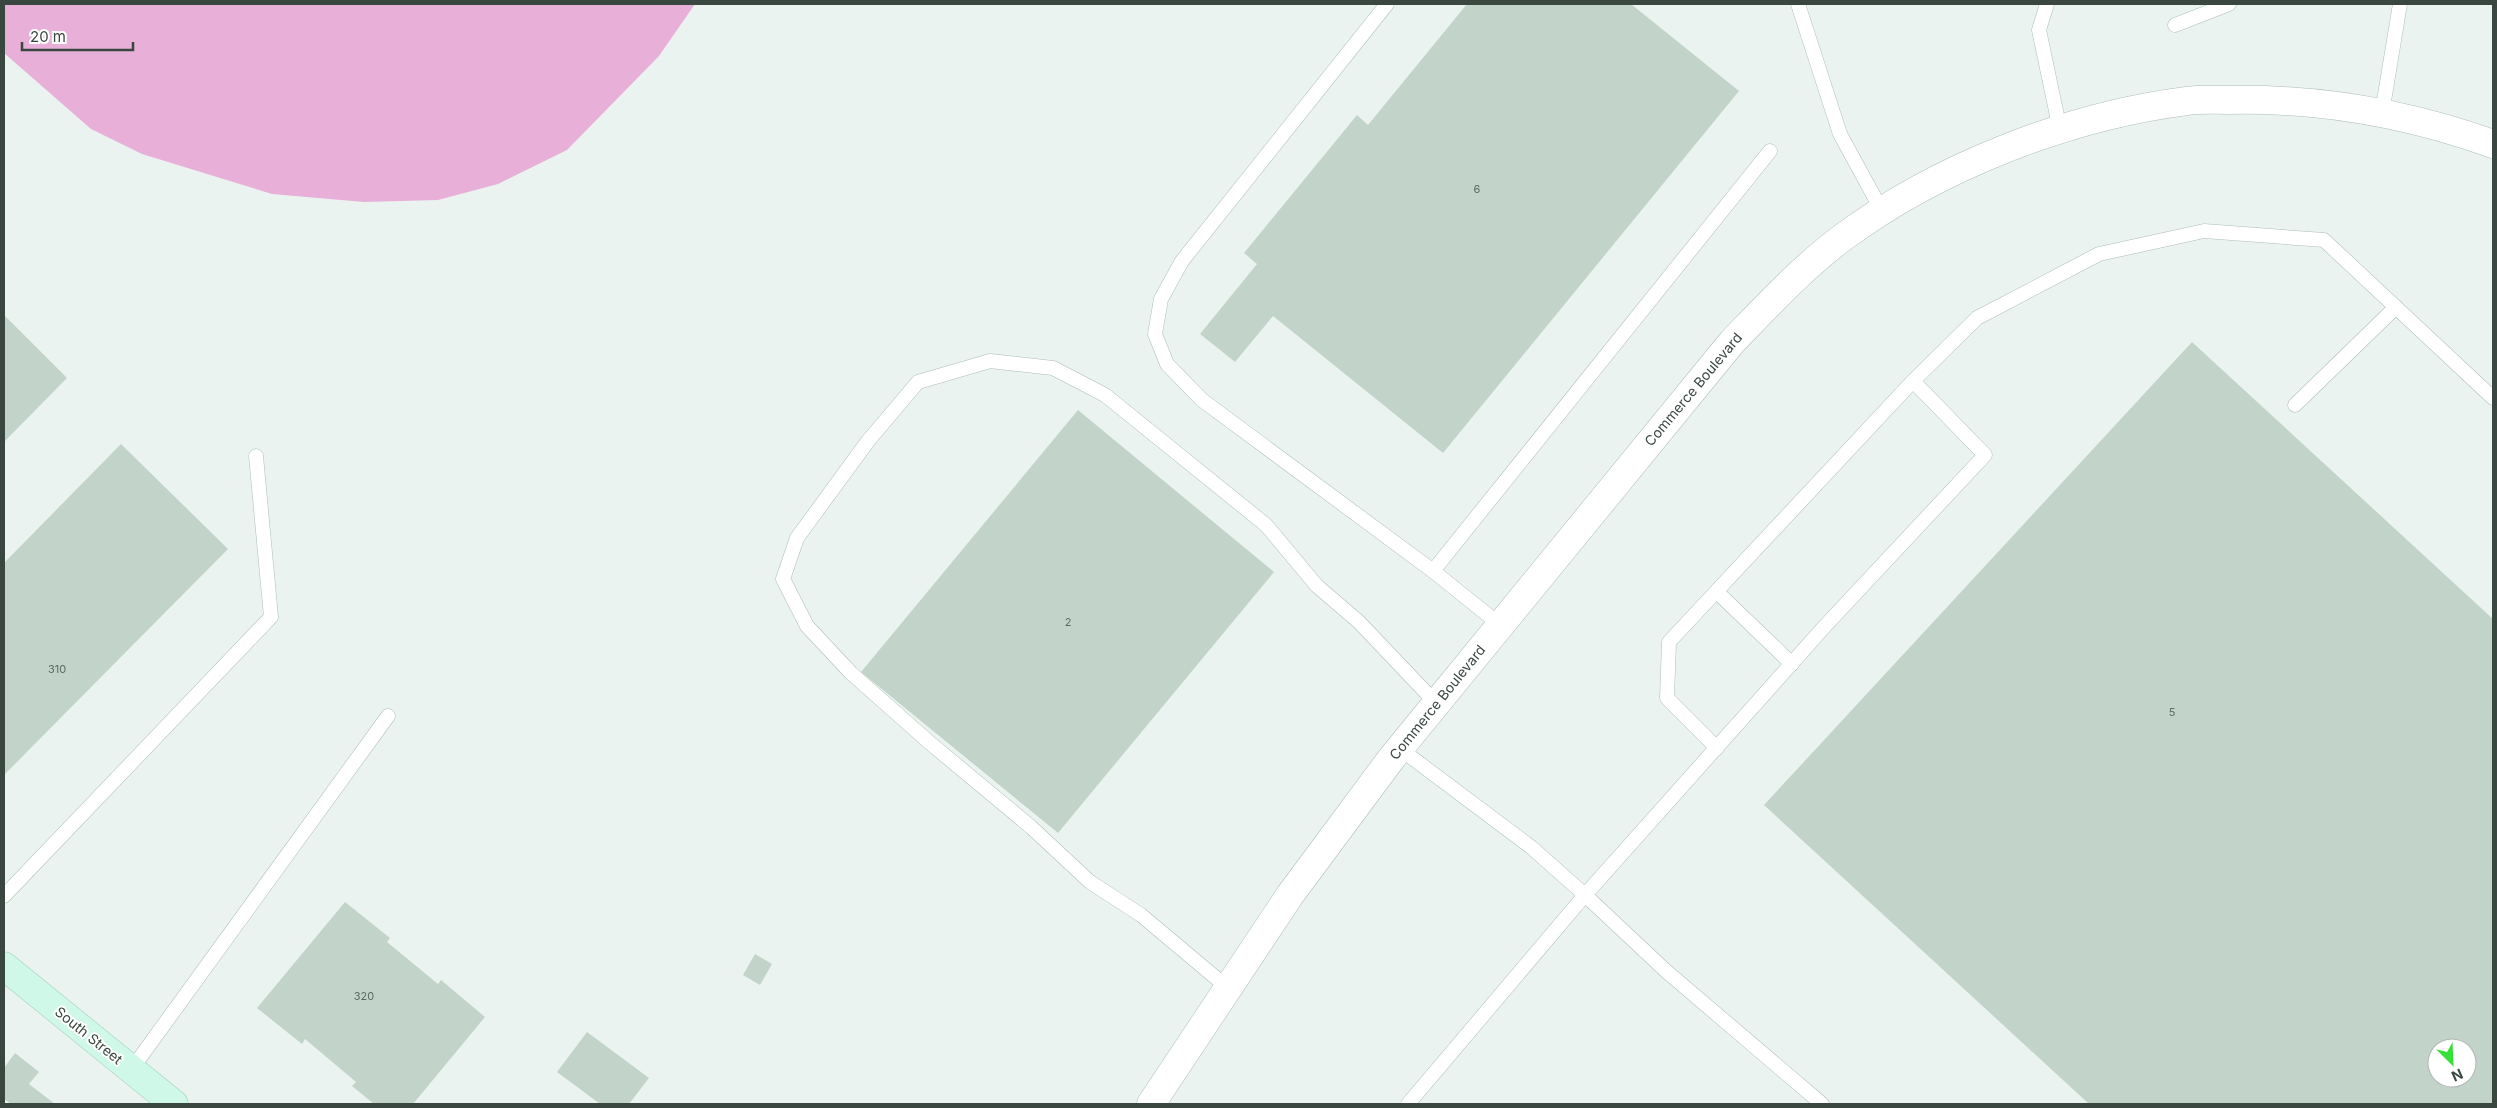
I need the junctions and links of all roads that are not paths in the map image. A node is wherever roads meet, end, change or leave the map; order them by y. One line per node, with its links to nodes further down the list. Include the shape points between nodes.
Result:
1 (1387, 4): 17 (lane, via 1182,261 1161,299 1155,334 1166,364 1202,400)
2 (1798, 4): 11 (lane, via 1840,134)
3 (2047, 4): 8 (lane, via 2039,30)
4 (2229, 4): 6 (lane)
5 (2400, 4): 7 (lane)
6 (2175, 25)
7 (2382, 113): 8 (street, Commerce Boulevard, via 2317,103 2251,99 2188,101 2121,112); 9 (street, Commerce Boulevard, via 2457,131)
8 (2060, 130): 11 (street, Commerce Boulevard, via 1936,180)
9 (2493, 144)
10 (1770, 151): 17 (lane)
11 (1882, 211): 19 (street, Commerce Boulevard, via 1841,239 1786,286 1732,342)
12 (2396, 307): 13 (lane, via 2324,240 2204,231 2099,254 1977,318); 14 (lane); 15 (lane)
13 (1913, 381): 18 (lane); 20 (lane, via 1985,455)
14 (2493, 398)
15 (2295, 405)
16 (256, 456): 26 (lane, via 271,617)
17 (1433, 571): 19 (lane)
18 (1716, 592): 20 (lane); 24 (lane, via 1669,642 1667,698)
19 (1499, 624): 21 (street, Commerce Boulevard)
20 (1792, 664): 24 (lane)
21 (1436, 703): 23 (street, Commerce Boulevard); 28 (lane, via 1359,622 1317,586 1266,525 1105,395 1053,368 990,360 918,382 868,441 797,538 783,579 807,626 851,673 1031,827 1090,882 1141,915)
22 (388, 716): 29 (lane)
23 (1399, 748): 25 (lane, via 1531,847); 28 (street, Commerce Boulevard, via 1290,895)
24 (1717, 748): 25 (lane)
25 (1585, 894): 32 (lane); 33 (lane, via 1666,971)
26 (4, 896)
27 (4, 966): 29 (main road, South Street)
28 (1228, 988): 31 (street, Commerce Boulevard)
29 (131, 1070): 30 (main road, South Street)
30 (174, 1104)
31 (1151, 1104)
32 (1408, 1104)
33 (1822, 1104)

